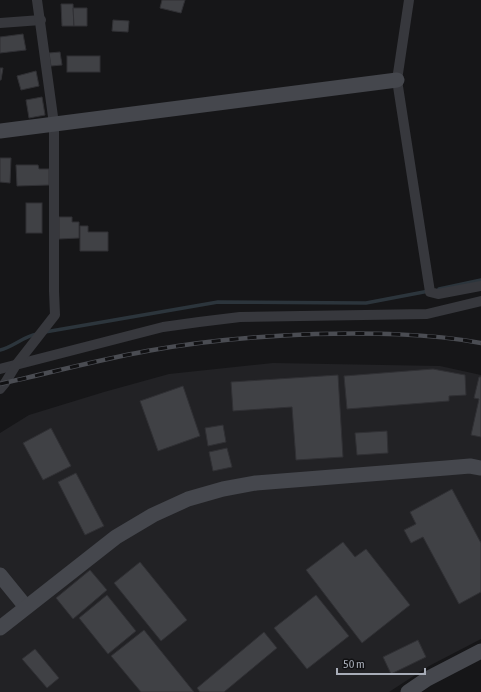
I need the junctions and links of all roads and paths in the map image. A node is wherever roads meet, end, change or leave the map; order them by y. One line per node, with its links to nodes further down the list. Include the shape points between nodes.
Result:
1 (37, 0): 3 (street)
2 (409, 0): 5 (street)
3 (40, 20): 4 (street); 6 (street)
4 (0, 24)
5 (397, 80): 6 (street); 8 (street, via 430,292 438,294)
6 (54, 124): 7 (street); 10 (street, via 55,315)
7 (0, 131)
8 (481, 286)
9 (481, 301): 10 (street, via 427,314 240,317 199,322 163,327)
10 (16, 365): 11 (street); 12 (street)
11 (0, 369)
12 (0, 389)
13 (481, 468): 15 (street, via 470,466 256,483 188,499 153,515 116,537)
14 (0, 575): 15 (street)
15 (26, 607): 16 (street)
16 (0, 628)
17 (481, 651): 18 (street, via 427,679)
18 (408, 692)

